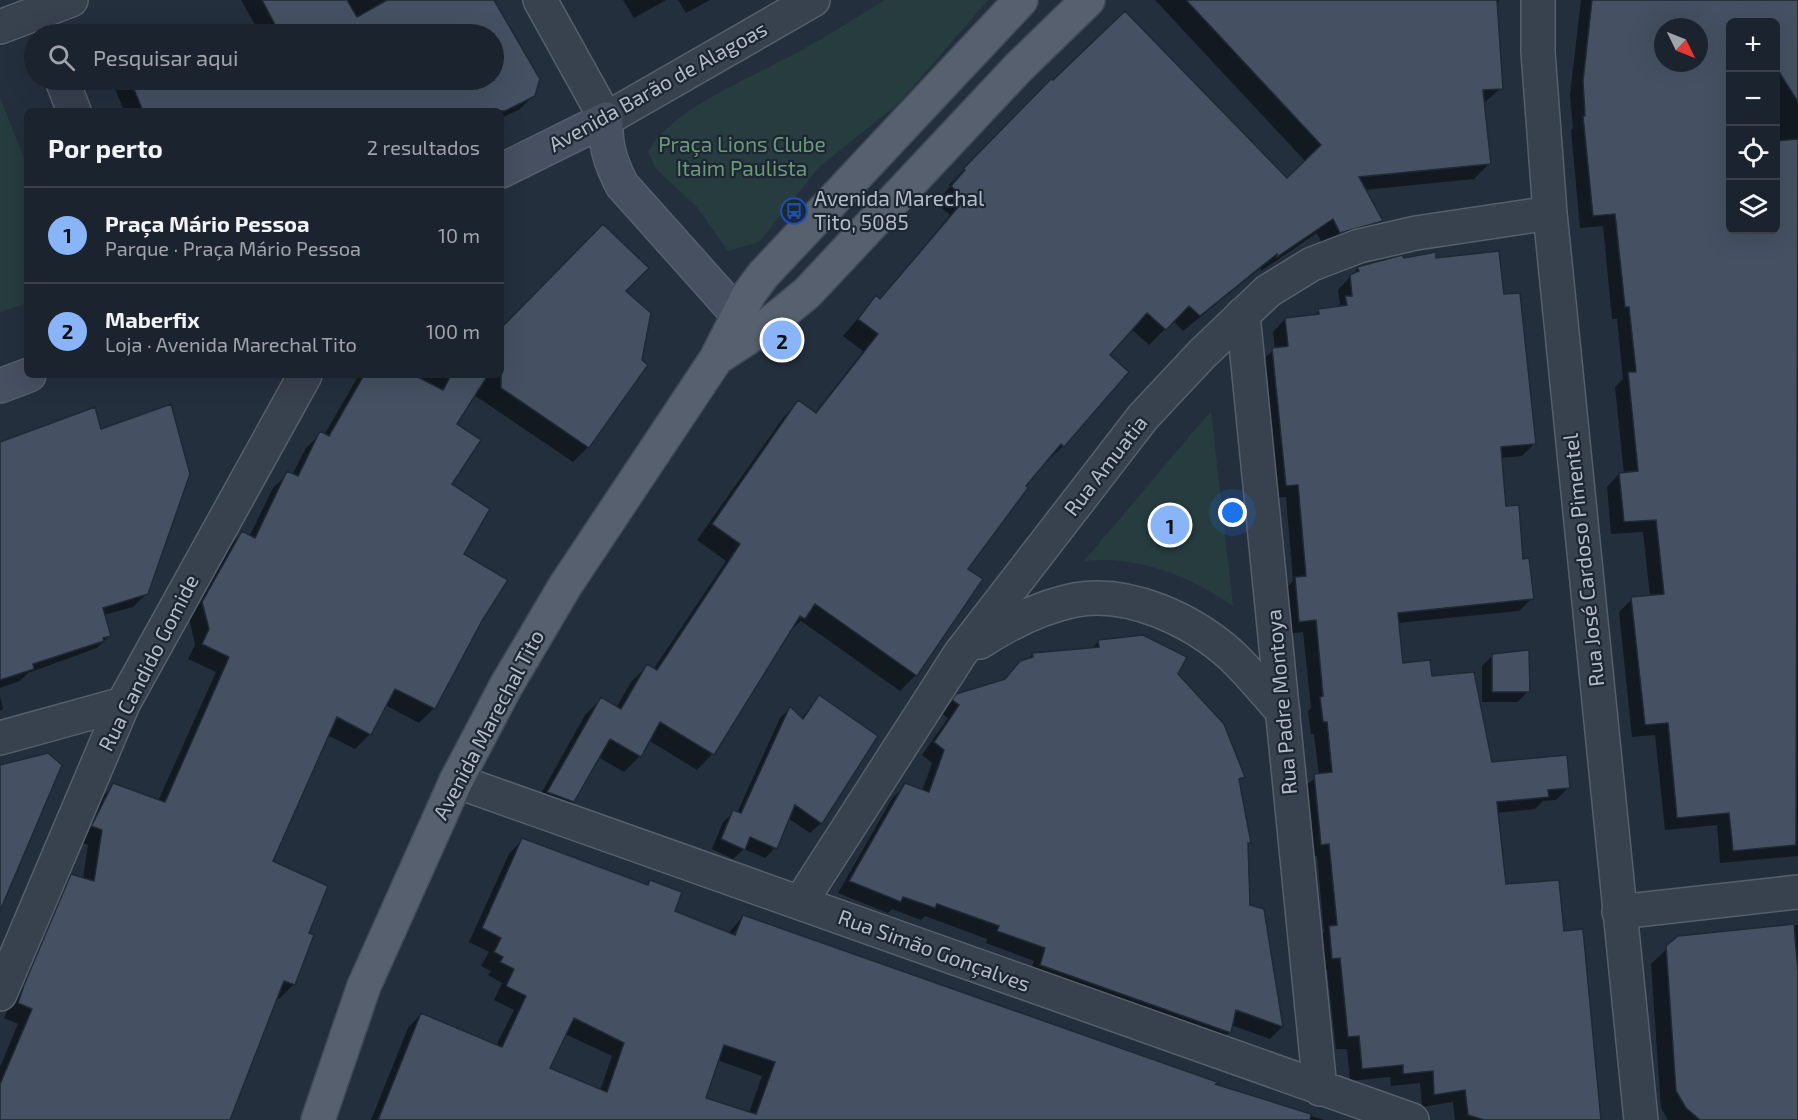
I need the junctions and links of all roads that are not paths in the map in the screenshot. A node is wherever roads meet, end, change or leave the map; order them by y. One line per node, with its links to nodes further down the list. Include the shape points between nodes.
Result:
1 (70, 0): 7 (street)
2 (540, 0): 12 (street)
3 (813, 0): 12 (street, Avenida Barão de Alagoas)
4 (1021, 0): 16 (main road, Avenida Marechal Tito, via 777,258 749,294)
5 (1088, 0): 16 (main road, Avenida Marechal Tito, via 1018,68 807,293)
6 (1538, 0): 14 (street, Rua José Cardoso Pimentel)
7 (39, 24)
8 (24, 26): 9 (street)
9 (0, 27)
10 (66, 90): 11 (street)
11 (73, 108)
12 (606, 119): 13 (main road, Avenida Barão de Alagoas); 16 (main road, via 605,146 622,185)
13 (504, 170)
14 (1550, 213): 15 (street, Rua Amuatia, via 1416,233 1359,246 1312,264 1268,291); 27 (street, Rua José Cardoso Pimentel)
15 (1244, 314): 20 (street, Rua Amuatia, via 1143,417); 22 (street, Rua Padre Montoya)
16 (747, 324): 24 (main road, Avenida Marechal Tito, via 716,359 565,586)
17 (24, 377): 19 (main road)
18 (303, 378): 21 (street, Rua Candido Gomide)
19 (0, 386)
20 (960, 654): 22 (street, via 1017,619 1076,600 1118,600 1153,609 1194,628 1230,655); 26 (street, Rua Amuatia)
21 (123, 704): 23 (street); 28 (street, Rua Candido Gomide)
22 (1283, 712): 29 (street, Rua Padre Montoya)
23 (0, 738)
24 (456, 782): 26 (street, Rua Simão Gonçalves); 30 (main road, Avenida Marechal Tito, via 364,986)
25 (1798, 892): 27 (street)
26 (800, 903): 29 (street, Rua Simão Gonçalves)
27 (1619, 912): 32 (street, Rua José Cardoso Pimentel)
28 (0, 994)
29 (1320, 1089): 31 (street, Rua Simão Gonçalves)
30 (318, 1120)
31 (1412, 1120)
32 (1642, 1120)

